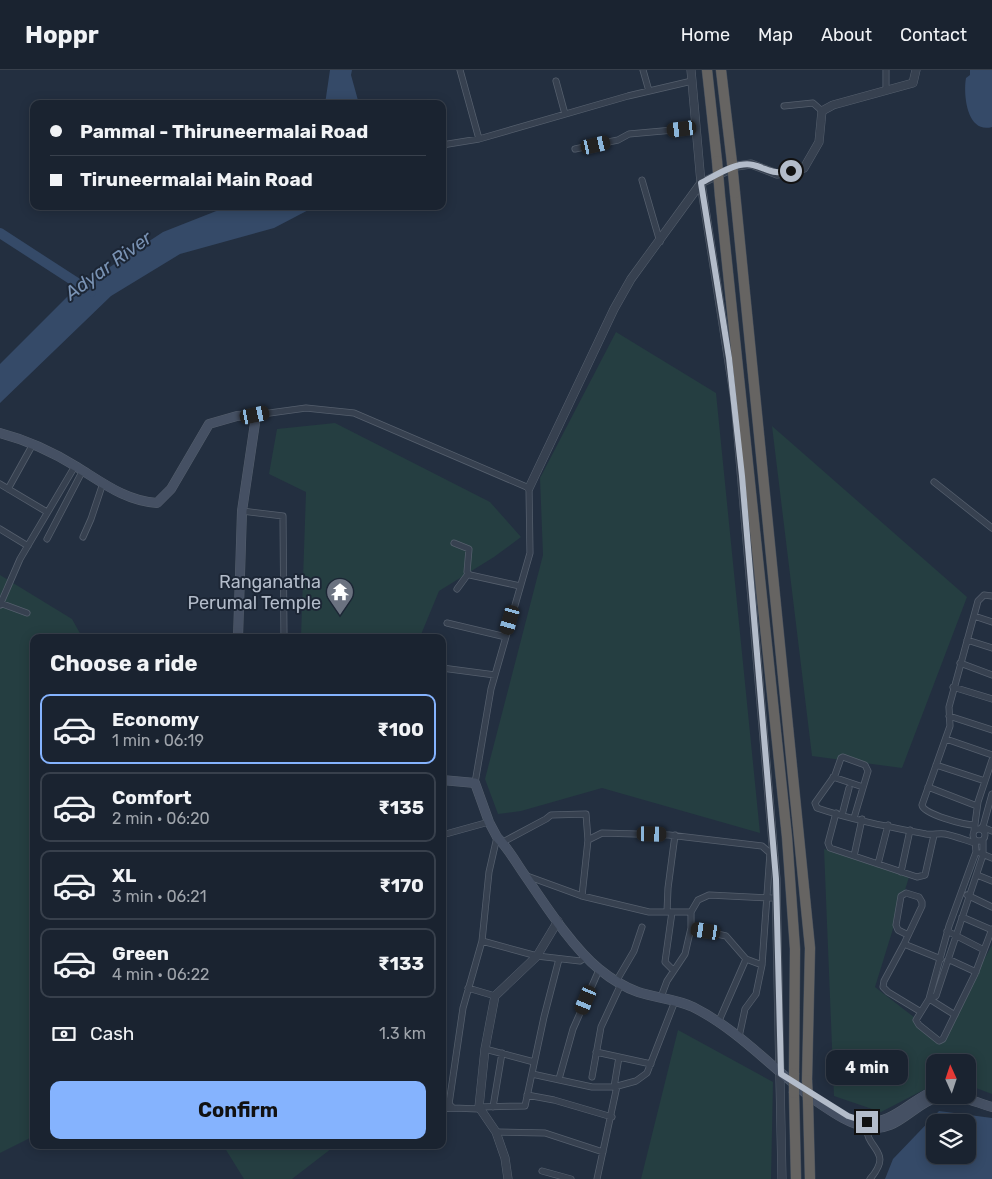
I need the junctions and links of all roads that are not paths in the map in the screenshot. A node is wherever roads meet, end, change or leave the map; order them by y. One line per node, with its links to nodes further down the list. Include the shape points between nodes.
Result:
1 (460, 70): 16 (street)
2 (643, 70): 11 (street)
3 (691, 70): 9 (street)
4 (707, 70): 22 (highway, bridge)
5 (721, 70): 170 (highway, bridge, via 810,948 807,1080)
6 (886, 70): 10 (street)
7 (916, 70): 10 (street, via 913,83)
8 (556, 81): 14 (street)
9 (692, 82): 11 (street); 15 (street)
10 (886, 90): 13 (street)
11 (649, 91): 14 (street)
12 (784, 106): 13 (street, via 813,103)
13 (822, 111): 20 (street, via 820,142 804,168 777,174 751,164 737,166)
14 (565, 114): 16 (street)
15 (696, 128): 18 (street, via 629,134 618,140); 20 (street)
16 (479, 139): 17 (street)
17 (446, 144)
18 (575, 149)
19 (642, 180): 21 (street)
20 (701, 183): 21 (street); 22 (street)
21 (660, 242): 31 (street, via 631,279 607,321)
22 (733, 358): 23 (highway)
23 (738, 402): 105 (street); 169 (highway, bridge, via 787,847 795,949)
24 (255, 415): 29 (main road, via 209,424 171,490 157,503 139,502); 31 (street, via 306,408 354,413); 33 (main road)
25 (0, 433): 26 (main road)
26 (33, 444): 27 (main road); 32 (street)
27 (79, 468): 29 (main road); 34 (street); 38 (street)
28 (934, 482): 35 (street)
29 (103, 483): 37 (street)
30 (0, 484): 32 (street)
31 (529, 488): 42 (street, via 530,553)
32 (8, 489): 34 (street)
33 (242, 511): 50 (main road); 51 (street, via 283,516)
34 (47, 512): 40 (street)
35 (992, 528)
36 (0, 529): 40 (street)
37 (82, 537)
38 (47, 538)
39 (454, 543): 41 (street, via 470,549)
40 (28, 546): 45 (street)
41 (468, 574): 42 (street); 43 (street)
42 (520, 586): 52 (street)
43 (457, 589)
44 (992, 596): 47 (street, via 982,596)
45 (0, 604): 46 (street)
46 (27, 613)
47 (974, 616): 48 (street); 53 (street)
48 (992, 622)
49 (447, 623): 52 (street)
50 (238, 634)
51 (284, 634)
52 (506, 638): 57 (street)
53 (967, 640): 54 (street); 55 (street)
54 (992, 648)
55 (960, 663): 58 (street); 59 (street)
56 (446, 669): 57 (street)
57 (495, 675): 70 (street)
58 (992, 675)
59 (953, 687): 60 (street); 61 (street)
60 (992, 699)
61 (949, 716): 62 (street); 63 (street)
62 (992, 730)
63 (946, 739): 64 (street); 66 (street)
64 (992, 755)
65 (992, 760): 69 (street)
66 (936, 765): 69 (street); 72 (street)
67 (833, 777): 71 (street); 71 (street, via 841,758 846,758 868,768); 77 (street, via 815,806)
68 (446, 780): 70 (main road)
69 (985, 781): 76 (street)
70 (475, 783): 80 (main road)
71 (863, 787): 78 (street)
72 (928, 787): 76 (street); 82 (street, via 923,810)
73 (849, 788): 77 (street)
74 (992, 794): 75 (street)
75 (991, 804): 83 (street)
76 (977, 806): 82 (street)
77 (839, 814): 78 (street); 95 (street, via 829,846)
78 (854, 818): 79 (street)
79 (862, 820): 81 (street); 95 (street)
80 (489, 822): 86 (street); 89 (main road)
81 (888, 825): 84 (street); 97 (street)
82 (975, 828): 83 (street); 92 (street)
83 (982, 828): 85 (street); 91 (street)
84 (910, 830): 88 (street); 98 (street)
85 (992, 831)
86 (446, 834)
87 (675, 835): 90 (street, via 602,833); 105 (street, via 768,849); 107 (street, via 668,888)
88 (934, 835): 92 (street, via 946,834); 98 (street, via 925,875 917,877)
89 (500, 840): 90 (street, via 546,820 551,814 583,813 587,816); 100 (main road); 117 (street, via 490,872)
90 (588, 840): 103 (street)
91 (983, 840): 92 (street); 94 (street)
92 (975, 842): 93 (street)
93 (976, 852): 94 (street); 102 (street)
94 (983, 855): 96 (street); 99 (street)
95 (854, 856): 97 (street)
96 (992, 858)
97 (878, 864): 98 (street)
98 (901, 872)
99 (977, 874): 101 (street); 104 (street)
100 (525, 875): 103 (street); 110 (main road)
101 (992, 882)
102 (963, 893): 104 (street); 114 (street)
103 (582, 896): 107 (street, via 649,912)
104 (969, 896): 106 (street); 109 (street)
105 (773, 898): 108 (street, via 709,895 698,900); 126 (street); 147 (street)
106 (992, 907)
107 (670, 912): 108 (street); 128 (street, via 664,962)
108 (691, 912): 112 (street)
109 (962, 917): 113 (street); 116 (street)
110 (558, 921): 120 (street); 121 (main road)
111 (642, 927): 130 (street)
112 (691, 928): 123 (street, via 726,936); 128 (street, via 685,954)
113 (992, 930): 119 (street)
114 (947, 931): 116 (street); 124 (street)
115 (908, 935): 115 (street, via 922,902 906,893 901,896 896,926); 118 (street)
116 (956, 935): 119 (street); 125 (street)
117 (482, 941): 120 (street); 131 (street)
118 (904, 944): 124 (street); 136 (street, via 883,987)
119 (984, 950): 129 (street)
120 (537, 956): 122 (street); 132 (street)
121 (586, 957): 122 (street, via 580,961); 127 (main road)
122 (559, 959): 144 (street)
123 (746, 959): 126 (street); 138 (street)
124 (941, 959): 134 (street, via 928,997)
125 (950, 960): 129 (street); 134 (street, via 941,985)
126 (762, 965): 139 (street, via 756,994 745,1008)
127 (599, 970): 130 (main road); 149 (street, via 573,1030)
128 (673, 970): 133 (street)
129 (976, 972): 137 (street)
130 (619, 982): 133 (main road, via 639,992); 141 (street, via 601,1027)
131 (468, 988): 132 (street); 156 (street, via 449,1104)
132 (495, 996): 140 (street)
133 (661, 997): 135 (main road)
134 (930, 1000): 136 (street); 137 (street)
135 (675, 1001): 138 (main road, via 692,1006); 145 (street)
136 (922, 1012): 137 (street, via 916,1020 919,1025 940,1041)
137 (955, 1015)
138 (718, 1023): 139 (main road)
139 (739, 1037): 147 (main road)
140 (485, 1049): 142 (street); 157 (street)
141 (596, 1052): 143 (street); 148 (street)
142 (502, 1053): 144 (street); 155 (street)
143 (619, 1057): 145 (street); 150 (street)
144 (534, 1062): 146 (street)
145 (651, 1064): 150 (street, via 647,1073 636,1081)
146 (532, 1074): 149 (street); 151 (street)
147 (781, 1074): 161 (main road); 168 (street)
148 (592, 1077)
149 (559, 1079): 150 (street, via 592,1087)
150 (616, 1087): 160 (street)
151 (527, 1095): 155 (street, via 525,1106); 160 (street)
152 (926, 1095): 161 (main road, via 886,1119)
153 (976, 1095): 154 (main road)
154 (992, 1101)
155 (493, 1107): 157 (street)
156 (452, 1108): 157 (street); 159 (street)
157 (479, 1108): 162 (street)
158 (992, 1108): 161 (main road, via 963,1098 944,1096 927,1102 889,1126 877,1129)
159 (446, 1109)
160 (612, 1117): 163 (street)
161 (867, 1125): 171 (street, via 880,1159 880,1167)
162 (496, 1132): 163 (street, via 545,1133); 165 (street)
163 (603, 1152): 167 (street)
164 (542, 1171): 166 (street)
165 (508, 1179)
166 (571, 1179)
167 (597, 1179)
168 (782, 1179)
169 (796, 1179)
170 (810, 1179)
171 (870, 1179)

